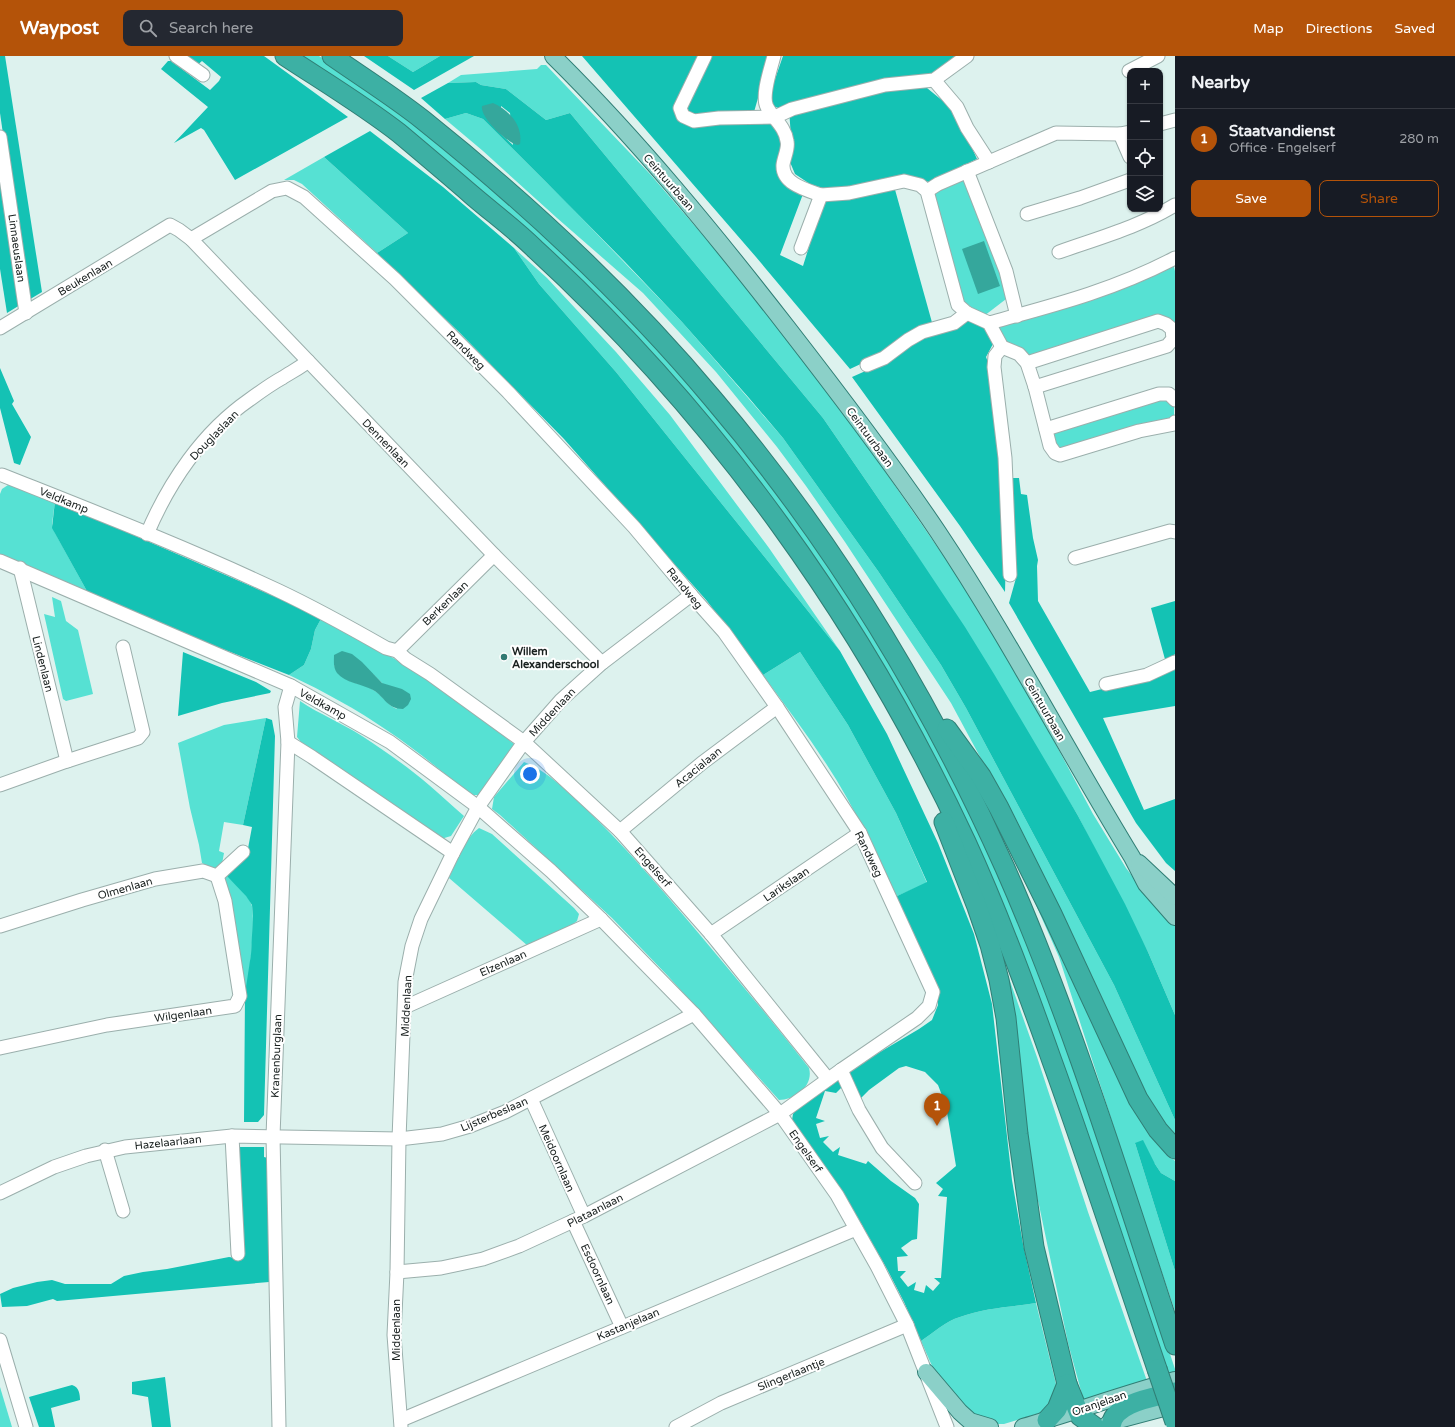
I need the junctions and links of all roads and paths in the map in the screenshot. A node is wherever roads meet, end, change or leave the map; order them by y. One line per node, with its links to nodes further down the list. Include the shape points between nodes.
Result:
1 (176, 56): 10 (street)
2 (285, 56): 61 (highway, via 397,132 534,248 647,362 695,416 762,500 854,635)
3 (332, 56): 57 (highway, via 420,118 504,188 584,261 664,343 710,395 781,484 834,559)
4 (553, 56): 71 (main road, Ceintuurbaan, via 665,176 737,262 851,410 938,532 1006,640)
5 (705, 56): 12 (street, via 680,108 683,116 694,121)
6 (774, 56): 12 (street, via 765,92 766,106)
7 (967, 56): 11 (street)
8 (1158, 56): 9 (street)
9 (1133, 68)
10 (203, 75)
11 (934, 80): 12 (street, via 885,85 792,109); 17 (street, via 957,107)
12 (775, 117): 21 (street, via 784,129 788,142 783,166 788,179 801,188)
13 (1175, 120): 14 (street)
14 (1163, 123)
15 (1125, 133): 17 (street, via 1056,133)
16 (0, 137): 31 (street, Linnaeuslaan)
17 (989, 162): 18 (street)
18 (967, 172): 20 (street); 33 (street, via 1006,271)
19 (1127, 181): 25 (street)
20 (927, 191): 21 (street, via 920,185 904,181 850,193); 32 (street, via 958,305)
21 (821, 195): 28 (street)
22 (1175, 205): 23 (street)
23 (1163, 209)
24 (1156, 212): 29 (street, via 1129,228)
25 (1027, 214)
26 (170, 225): 27 (street, Dennenlaan); 31 (street, Beukenlaan)
27 (191, 239): 37 (street, Dennenlaan); 52 (street, Randweg, via 272,191 287,188 304,197 395,279 508,392 634,527)
28 (801, 248)
29 (1059, 252)
30 (1175, 258): 33 (street, via 1095,293)
31 (26, 313): 35 (street, Beukenlaan)
32 (967, 313): 34 (street); 39 (street, via 954,323 922,332 884,358)
33 (1017, 316): 34 (street)
34 (989, 323): 36 (street)
35 (0, 328)
36 (1002, 347): 38 (street, via 1019,354); 51 (street, via 995,356 994,367 1006,458)
37 (308, 361): 46 (street, Douglaslaan, via 247,401 210,435 174,482); 47 (street, Dennenlaan)
38 (1027, 363): 40 (street); 40 (street, via 1158,322 1172,329 1173,339 1167,346)
39 (867, 365)
40 (1035, 387): 43 (street)
41 (1175, 400): 43 (street, via 1169,394 1160,394)
42 (1175, 422): 43 (street, via 1060,455 1050,446)
43 (1046, 430)
44 (1, 474): 46 (street, Veldkamp)
45 (1175, 532): 48 (street, via 1170,531)
46 (147, 534): 54 (street, Veldkamp, via 277,590 386,648)
47 (494, 555): 54 (street, Berkenlaan); 56 (street, Dennenlaan)
48 (1075, 558)
49 (0, 560): 50 (street, Veldkamp)
50 (20, 568): 59 (street, Veldkamp); 64 (street, Lindenlaan)
51 (1010, 574)
52 (691, 595): 56 (street, Middenlaan); 60 (street, Randweg, via 724,632)
53 (122, 647): 64 (street, via 143,732 138,738)
54 (397, 651): 63 (street, Veldkamp)
55 (1175, 662): 58 (street, via 1147,675)
56 (602, 663): 63 (street, Middenlaan, via 561,700)
57 (905, 671): 88 (highway, via 981,776 1052,914 1138,1099 1158,1130); 100 (highway, via 985,825 1026,917 1083,1071)
58 (1106, 684)
59 (291, 686): 62 (street, Kranenburglaan, via 285,707); 66 (street, Veldkamp, via 390,742)
60 (777, 707): 67 (street, Acacialaan, via 702,762); 68 (street, Randweg)
61 (903, 717): 103 (highway, via 977,907 995,966 1006,1018 1018,1134 1034,1247); 108 (highway, bridge, via 966,841 1004,929 1070,1111)
62 (288, 742): 70 (street); 86 (street, Kranenburglaan)
63 (524, 742): 66 (street, Middenlaan); 67 (street, Engelserf)
64 (67, 761): 65 (street)
65 (0, 785)
66 (478, 807): 70 (street, Middenlaan); 75 (street, Veldkamp)
67 (620, 830): 77 (street, Engelserf)
68 (860, 833): 77 (street, Larikslaan); 81 (street, Randweg, via 933,992 929,1006 917,1018)
69 (243, 852): 72 (street)
70 (453, 853): 78 (street, Middenlaan, via 421,919 412,946 405,982)
71 (1132, 857): 73 (main road, Ceintuurbaan); 74 (main road, Ceintuurbaan, via 1146,884)
72 (218, 876): 76 (street, Olmenlaan, via 203,871 155,879); 80 (street, Wilgenlaan, via 225,901 240,996 235,1006 107,1025)
73 (1175, 897)
74 (1175, 917)
75 (601, 919): 78 (street, Elzenlaan); 79 (street, Engelserf)
76 (0, 926)
77 (712, 934): 82 (street, Engelserf)
78 (405, 1007): 87 (street, Middenlaan)
79 (694, 1014): 83 (street, Lijsterbeslaan); 84 (street, Engelserf)
80 (0, 1048)
81 (841, 1070): 82 (street, Randweg); 90 (street, via 859,1110 882,1148)
82 (828, 1079): 84 (street, Randweg)
83 (531, 1099): 87 (street, Lijsterbeslaan, via 470,1126 442,1134); 93 (street, Meidoornlaan)
84 (780, 1114): 93 (street, Plataanlaan); 94 (street, Engelserf, via 837,1195)
85 (232, 1136): 86 (street, Hazelaarlaan); 89 (street, Hazelaarlaan); 95 (street)
86 (273, 1136): 87 (street, Lijsterbeslaan); 113 (street, Kranenburglaan)
87 (399, 1139): 96 (street, Middenlaan)
88 (1175, 1149)
89 (105, 1150): 91 (street, Hazelaarlaan, via 54,1167); 92 (street)
90 (915, 1183)
91 (0, 1193)
92 (123, 1211)
93 (579, 1219): 96 (street, Plataanlaan, via 483,1259 441,1268); 98 (street, Esdoornlaan)
94 (856, 1229): 97 (street, Engelserf); 98 (street, Kastanjelaan)
95 (238, 1254)
96 (397, 1272): 109 (street, Middenlaan, via 394,1335)
97 (907, 1325): 101 (street, Engelserf); 114 (street, Slingerlaantje, via 722,1403)
98 (622, 1327): 109 (street, Kastanjelaan)
99 (0, 1340): 112 (street)
100 (1175, 1345)
101 (926, 1372): 115 (street, Engelserf); 116 (main road, via 970,1421)
102 (1175, 1380): 106 (main road, Oranjelaan)
103 (1067, 1384): 106 (highway); 110 (highway, via 1057,1409)
104 (1175, 1392): 111 (highway, via 1127,1406)
105 (1175, 1405): 111 (main road, Oranjelaan)
106 (1077, 1411): 110 (main road, Oranjelaan); 111 (highway, via 1080,1416)
107 (1175, 1416): 117 (main road)
108 (1175, 1422)
109 (401, 1423)
110 (1034, 1424)
111 (1105, 1426)
112 (26, 1427)
113 (279, 1427)
114 (676, 1427)
115 (946, 1427)
116 (990, 1427)
117 (1134, 1427)

